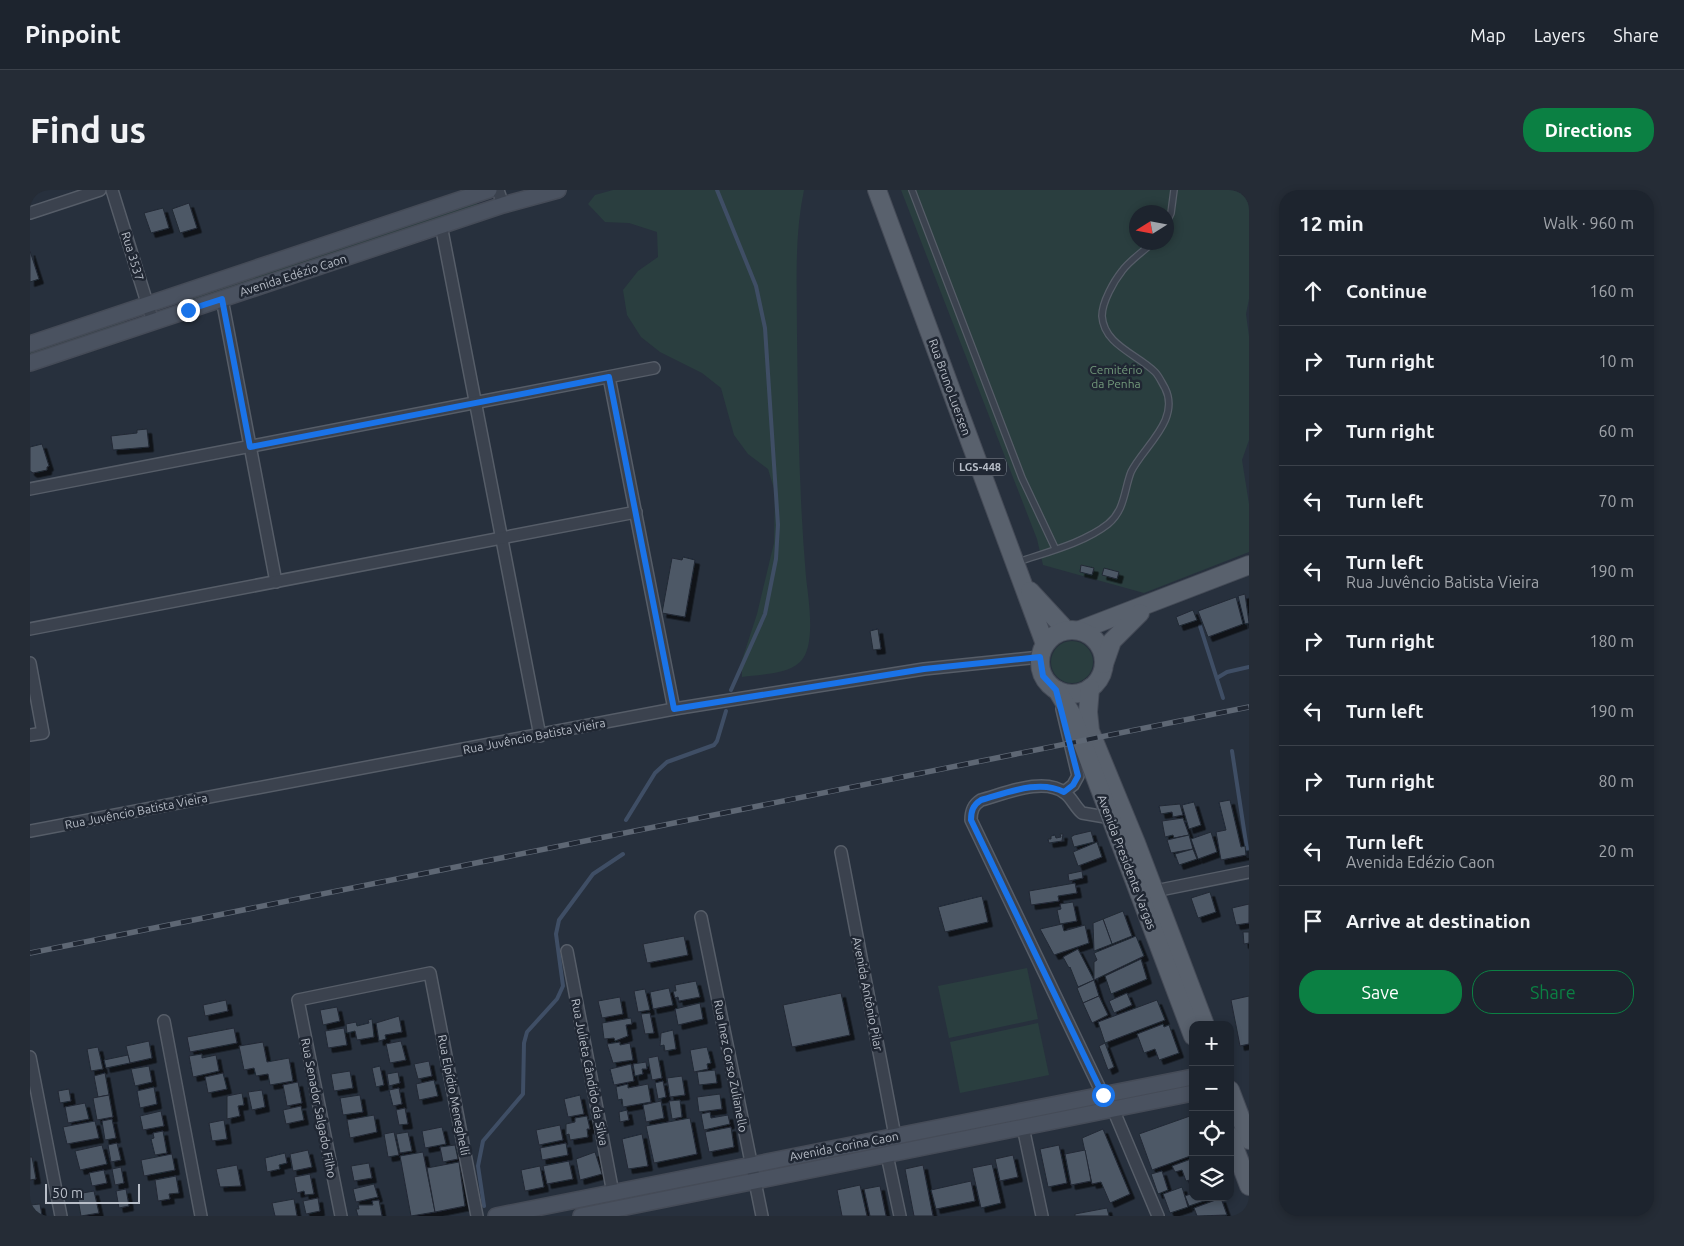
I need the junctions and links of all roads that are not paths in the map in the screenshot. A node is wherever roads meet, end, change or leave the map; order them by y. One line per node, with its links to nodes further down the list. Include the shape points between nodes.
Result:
1 (100, 190): 11 (street)
2 (112, 190): 15 (street, Rua 3537)
3 (489, 190): 15 (main road, Avenida Edézio Caon)
4 (498, 190): 9 (street)
5 (558, 190): 9 (main road, Avenida Edézio Caon)
6 (877, 190): 27 (main road, Rua Bruno Luersen / LGS-448)
7 (912, 190): 26 (lane, via 1022,478)
8 (1174, 190): 10 (lane)
9 (503, 205): 12 (main road, Avenida Edézio Caon)
10 (1172, 205)
11 (30, 213)
12 (441, 225): 14 (main road, Avenida Edézio Caon); 21 (street)
13 (1144, 250): 26 (lane, via 1122,270 1102,314 1107,332 1156,373 1166,390 1169,407 1162,427 1131,473 1125,499 1110,522 1094,534)
14 (222, 299): 16 (main road, Avenida Edézio Caon); 22 (street)
15 (148, 304): 16 (street, Rua 3537); 17 (main road, Avenida Edézio Caon)
16 (154, 322): 18 (main road, Avenida Edézio Caon)
17 (30, 344)
18 (30, 363)
19 (654, 368): 20 (street)
20 (609, 377): 21 (street); 24 (street)
21 (476, 403): 22 (street); 25 (street)
22 (250, 447): 23 (street); 29 (street)
23 (30, 489)
24 (636, 512): 25 (street); 39 (street)
25 (502, 538): 29 (street); 41 (street)
26 (1055, 548): 27 (lane)
27 (1016, 563): 30 (main road, Rua Bruno Luersen / LGS-448)
28 (1249, 565): 31 (main road)
29 (276, 582): 32 (street)
30 (1023, 583): 33 (main road, Rua Bruno Luersen / LGS-448); 34 (main road, Rua Bruno Luersen / LGS-448)
31 (1147, 606): 33 (main road); 36 (main road, via 1112,641)
32 (30, 629)
33 (1073, 630): 34 (main road, via 1050,637); 36 (main road, via 1096,640 1104,657)
34 (1042, 650): 38 (main road, via 1043,676); 39 (street, Rua Juvêncio Batista Vieira)
35 (30, 663): 40 (street, via 43,732)
36 (1104, 666): 37 (main road, via 1097,682)
37 (1090, 688): 38 (main road, via 1074,694); 47 (main road, Avenida Presidente Vargas, via 1090,731)
38 (1056, 690): 42 (street, via 1078,776); 43 (main road, Avenida Presidente Vargas, via 1072,715)
39 (674, 709): 41 (street, Rua Juvêncio Batista Vieira)
40 (30, 735)
41 (540, 736): 44 (street, Rua Juvêncio Batista Vieira)
42 (1064, 792): 43 (street, via 1082,814); 57 (street, via 1040,786 981,800 975,803 971,820)
43 (1111, 818): 53 (main road, Avenida Presidente Vargas)
44 (30, 831)
45 (841, 852): 62 (street, Avenida Antônio Pilar)
46 (1249, 872): 47 (street)
47 (1155, 891): 52 (main road, Avenida Presidente Vargas)
48 (701, 916): 64 (street, Rua Inez Corso Zulianello)
49 (567, 952): 67 (street, Rua Julieta Cândido da Silva)
50 (430, 973): 71 (street, Rua Senador Salgado Filho, via 298,1000); 72 (street, Rua Elpídio Meneghelli)
51 (164, 1021): 70 (street)
52 (1204, 1021)
53 (1189, 1025)
54 (30, 1057): 69 (street)
55 (1189, 1078): 57 (main road, Avenida Corina Caon)
56 (1189, 1094): 59 (main road, Avenida Corina Caon)
57 (1103, 1095): 62 (main road, Avenida Corina Caon)
58 (1234, 1103): 61 (main road)
59 (1113, 1109): 60 (main road, Avenida Corina Caon); 78 (street)
60 (1023, 1127): 63 (main road, Avenida Corina Caon); 77 (street)
61 (1244, 1135): 66 (main road)
62 (895, 1136): 64 (main road, Avenida Corina Caon)
63 (887, 1155): 65 (main road, Avenida Corina Caon); 76 (street)
64 (751, 1165): 65 (street, Rua Inez Corso Zulianello); 67 (main road, Avenida Corina Caon)
65 (754, 1181): 68 (main road, Avenida Corina Caon); 75 (street, Rua Inez Corso Zulianello)
66 (1249, 1186)
67 (613, 1192): 73 (main road, Avenida Corina Caon)
68 (618, 1212): 74 (main road, Avenida Corina Caon)
69 (61, 1216)
70 (201, 1216)
71 (340, 1216)
72 (477, 1216)
73 (496, 1216)
74 (581, 1216)
75 (762, 1216)
76 (900, 1216)
77 (1042, 1216)
78 (1158, 1216)

